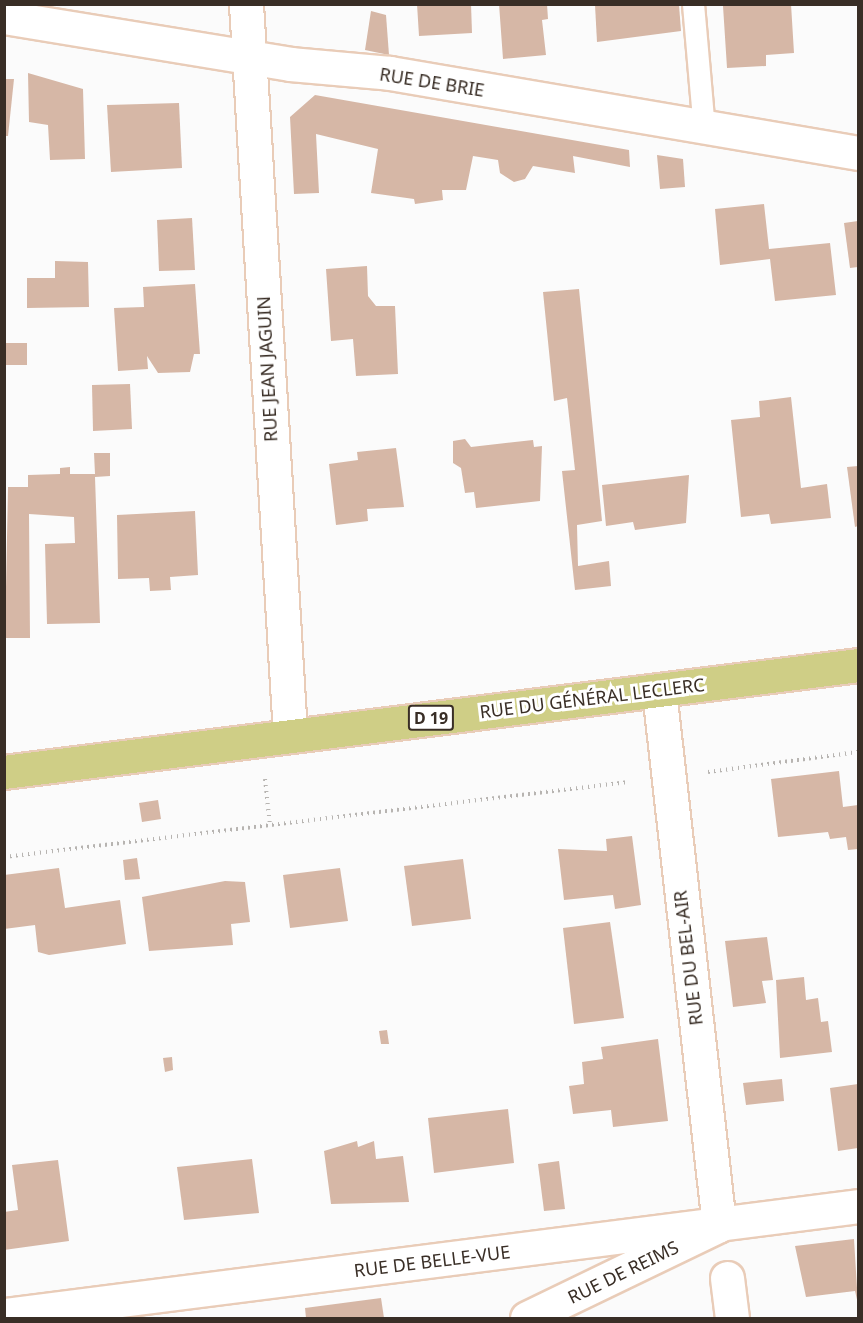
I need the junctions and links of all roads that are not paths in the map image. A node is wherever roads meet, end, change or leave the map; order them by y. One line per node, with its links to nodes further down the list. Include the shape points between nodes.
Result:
1 (246, 4): 4 (street, RUE JEAN JAGUIN)
2 (693, 4): 5 (lane)
3 (4, 16): 4 (street, RUE DE BRIE)
4 (249, 56): 5 (street, RUE DE BRIE, via 390,73); 9 (street, RUE JEAN JAGUIN)
5 (704, 129): 6 (street, RUE DE BRIE)
6 (858, 153)
7 (858, 665): 8 (main road, RUE DU GÉNÉRAL LECLERC / D 19)
8 (659, 691): 9 (main road, RUE DU GÉNÉRAL LECLERC / D 19); 12 (street, RUE DU BEL-AIR)
9 (290, 734): 10 (main road, RUE DU GÉNÉRAL LECLERC / D 19)
10 (4, 772)
11 (858, 1206): 12 (street, RUE DE BELLE-VUE)
12 (719, 1225): 14 (street, RUE DE BELLE-VUE); 15 (street, RUE DE REIMS)
13 (727, 1278): 16 (street)
14 (4, 1315)
15 (527, 1318)
16 (732, 1318)

